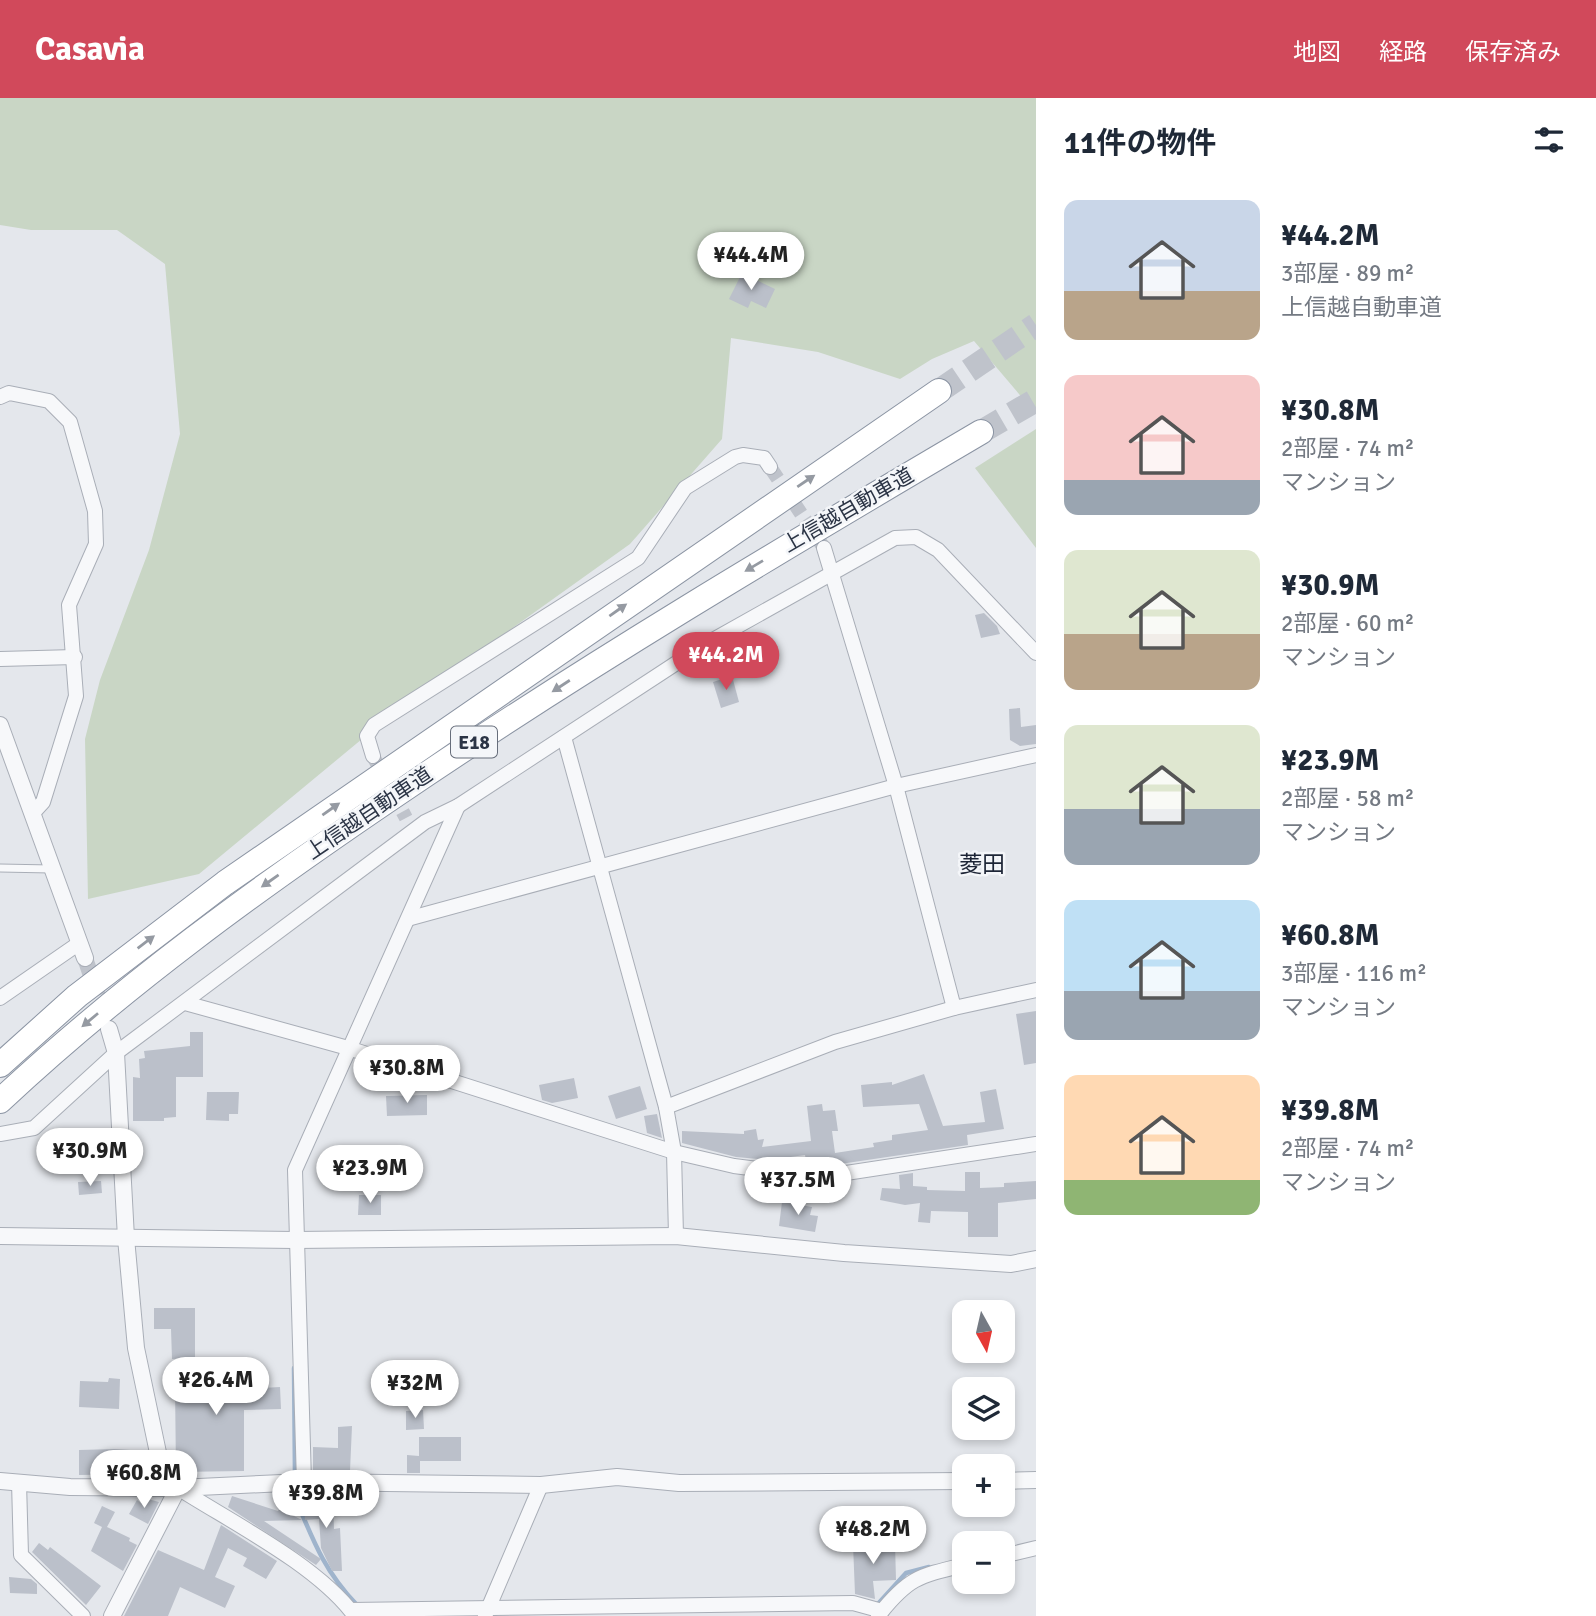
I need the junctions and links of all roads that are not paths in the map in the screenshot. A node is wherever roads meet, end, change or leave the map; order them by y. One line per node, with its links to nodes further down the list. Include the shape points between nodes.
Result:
1 (939, 391): 29 (highway, 上信越自動車道 / E18, one-way to 1, via 77,996 225,883)
2 (0, 397): 8 (street, via 9,393 49,401 70,422 74,435 95,511 96,544 69,605)
3 (981, 432): 30 (highway, 上信越自動車道 / E18, one-way to 30, via 607,656 374,809 153,969)
4 (770, 467): 13 (street, via 764,458 743,455 685,488 638,558 374,725 367,736)
5 (824, 548): 6 (street)
6 (833, 570): 7 (street, via 894,538 924,540 991,602); 11 (street, via 704,645); 14 (street)
7 (1036, 653)
8 (75, 657): 9 (street); 16 (street, via 76,696 43,802)
9 (0, 659)
10 (0, 725): 16 (street)
11 (564, 737): 15 (street); 17 (street)
12 (1036, 755): 14 (street)
13 (373, 756)
14 (896, 786): 17 (street); 25 (street)
15 (458, 806): 20 (street); 24 (street, via 410,824)
16 (32, 814): 19 (street)
17 (601, 866): 20 (street); 31 (street)
18 (0, 868): 19 (lane)
19 (51, 869): 21 (street)
20 (411, 918): 27 (street)
21 (82, 951): 23 (street)
22 (1036, 990): 25 (street)
23 (0, 998)
24 (185, 1003): 27 (street); 28 (street)
25 (954, 1008): 31 (street, via 835,1042)
26 (109, 1029): 28 (street)
27 (348, 1048): 34 (street); 38 (street, via 295,1170)
28 (116, 1054): 32 (street, via 34,1128); 37 (street)
29 (0, 1065)
30 (0, 1101)
31 (666, 1107): 34 (street)
32 (0, 1133)
33 (1036, 1144): 34 (street, via 820,1177 734,1166)
34 (674, 1152): 36 (street)
35 (0, 1236): 37 (street)
36 (676, 1236): 38 (street); 39 (street, via 1012,1265)
37 (125, 1238): 38 (street); 47 (street, via 136,1348)
38 (295, 1240): 45 (street)
39 (1036, 1259)
40 (1036, 1480): 43 (street)
41 (0, 1481): 44 (street)
42 (952, 1481): 46 (street, via 680,1483 617,1477)
43 (1015, 1481)
44 (19, 1482): 47 (street); 54 (street, via 21,1555)
45 (304, 1482): 46 (street); 47 (street)
46 (541, 1485): 51 (street)
47 (171, 1487): 52 (street, via 272,1545 323,1582); 55 (street)
48 (1036, 1548): 49 (street)
49 (1015, 1553)
50 (952, 1568): 53 (street, via 922,1575 899,1589)
51 (487, 1612): 52 (street); 53 (street, via 853,1603)
52 (353, 1613)
53 (880, 1614)
54 (83, 1616)
55 (112, 1616)

